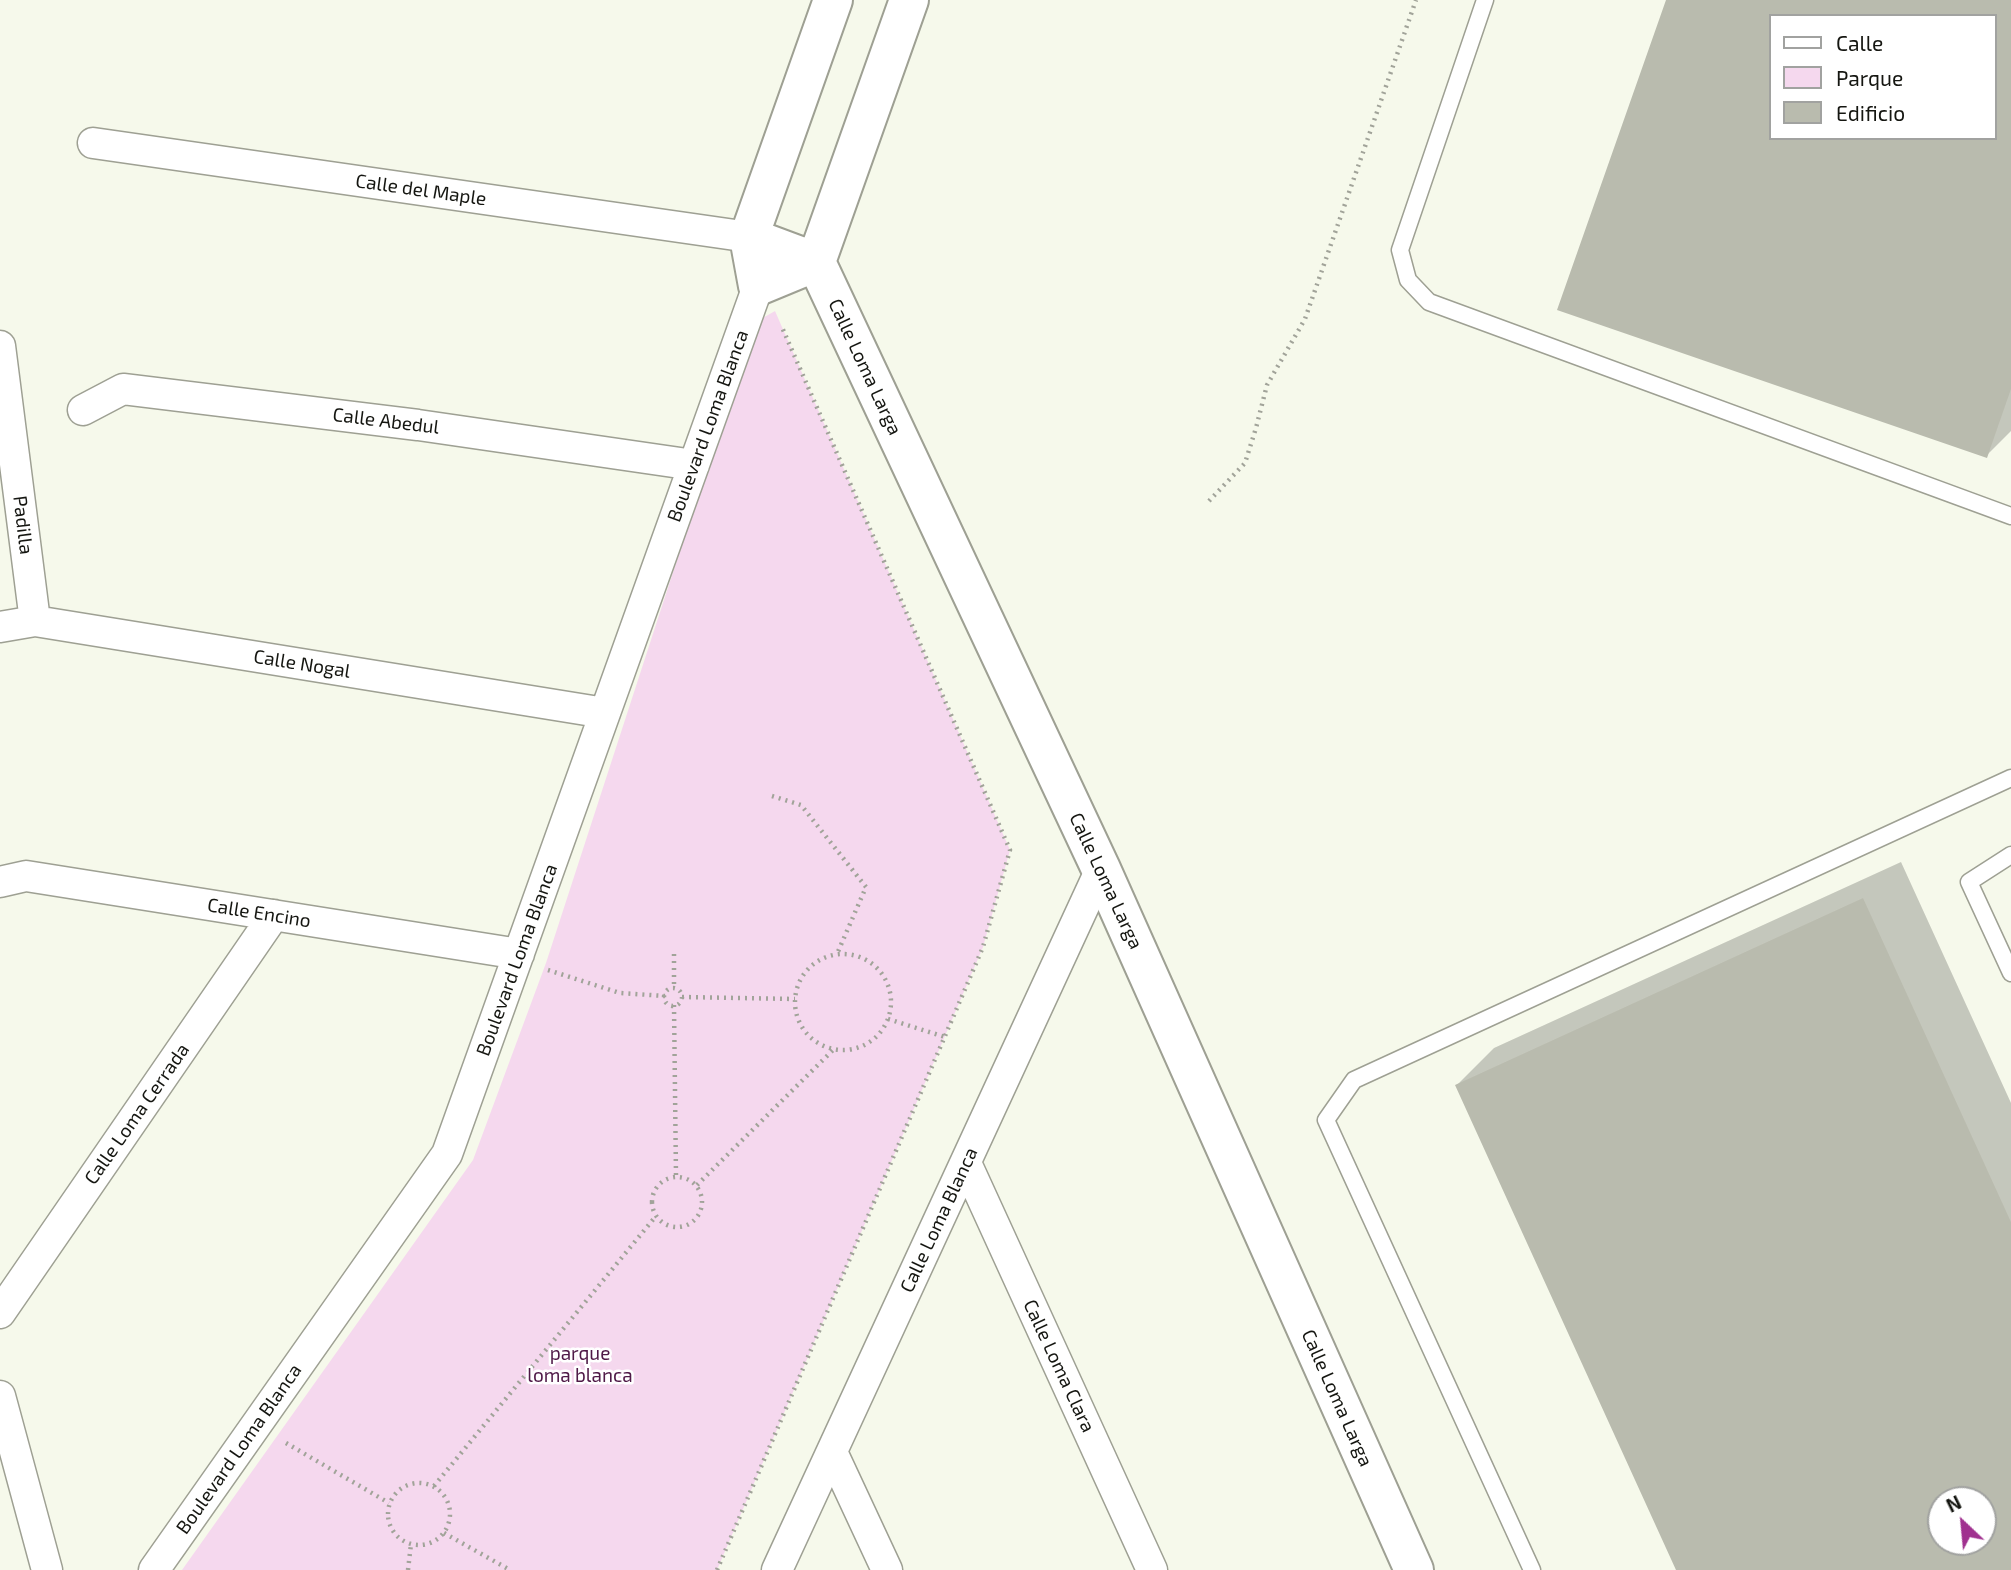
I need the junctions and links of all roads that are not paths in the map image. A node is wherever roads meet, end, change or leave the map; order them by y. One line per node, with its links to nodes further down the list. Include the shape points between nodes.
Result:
1 (833, 0): 5 (street)
2 (909, 0): 6 (street)
3 (1485, 0): 11 (lane, via 1400,250 1408,281 1429,302)
4 (93, 143): 5 (street, Calle del Maple)
5 (749, 237): 6 (street); 7 (street)
6 (816, 262): 7 (street); 17 (street, Calle Loma Larga)
7 (758, 286): 10 (street, Boulevard Loma Blanca)
8 (0, 346): 12 (street, Padilla)
9 (83, 410): 10 (street, Calle Abedul, via 123,389)
10 (694, 465): 14 (street, Boulevard Loma Blanca)
11 (2011, 516)
12 (35, 621): 13 (street, Calle Nogal); 14 (street, Calle Nogal)
13 (0, 627)
14 (605, 713): 20 (street, Boulevard Loma Blanca)
15 (2011, 778): 32 (lane, via 1354,1080 1326,1120)
16 (2011, 855): 21 (lane, via 1969,882)
17 (1101, 869): 22 (street, Calle Loma Blanca); 31 (street, Calle Loma Larga)
18 (0, 882): 19 (street, Calle Encino, via 26,876)
19 (274, 915): 20 (street, Calle Encino); 23 (street, Calle Loma Cerrada)
20 (531, 961): 27 (street, Boulevard Loma Blanca, via 447,1154)
21 (2011, 974)
22 (966, 1163): 25 (street, Calle Loma Blanca); 30 (street, Calle Loma Clara)
23 (0, 1312)
24 (0, 1396): 26 (street)
25 (832, 1452): 28 (street, Calle Loma Blanca); 29 (street)
26 (47, 1570)
27 (154, 1570)
28 (777, 1570)
29 (887, 1570)
30 (1152, 1570)
31 (1414, 1570)
32 (1532, 1570)

